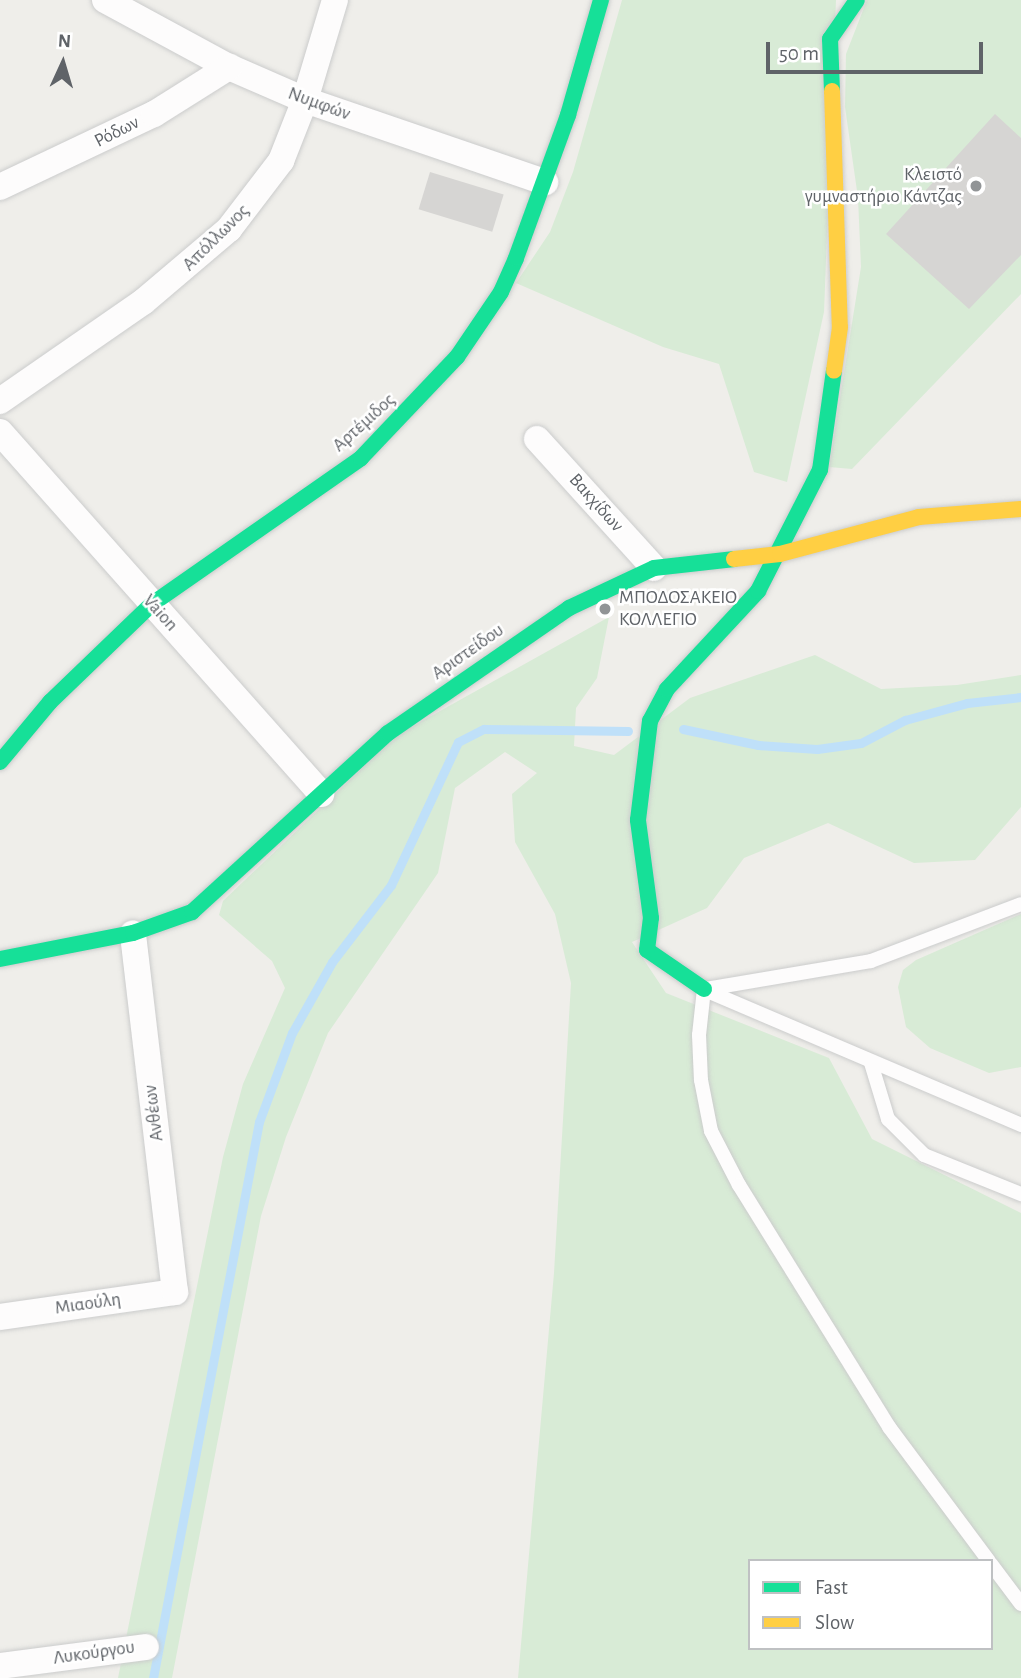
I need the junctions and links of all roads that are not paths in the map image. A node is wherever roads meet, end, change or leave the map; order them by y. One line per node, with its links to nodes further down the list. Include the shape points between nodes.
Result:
1 (105, 0): 5 (street, Νυμφών)
2 (335, 0): 6 (street, Απόλλωνος)
3 (601, 0): 7 (street, Αρτέμιδος)
4 (857, 0): 13 (street, via 830,39 839,327 820,470)
5 (229, 67): 6 (street, Νυμφών); 8 (street, Ρόδων, via 154,114)
6 (305, 100): 7 (street, Νυμφών); 9 (street, Απόλλωνος, via 281,160 229,229 143,302)
7 (545, 182): 15 (street, Αρτέμιδος, via 501,292 482,323 388,434)
8 (0, 187)
9 (0, 401)
10 (0, 432): 15 (street, Vaion)
11 (537, 439): 14 (street, Βακχίδων)
12 (1021, 509): 13 (street, Αριστείδου, via 919,517)
13 (780, 554): 14 (street, Αριστείδου); 21 (street, via 758,591 667,689 650,721 641,768 638,820 651,918 647,950)
14 (654, 568): 17 (street, Αριστείδου, via 569,608 388,733)
15 (152, 604): 16 (street, Αρτέμιδος, via 50,702); 17 (street, Vaion)
16 (0, 762)
17 (321, 794): 19 (street, Αριστείδου, via 192,912)
18 (1021, 904): 21 (lane, via 871,961)
19 (133, 933): 20 (street, Αριστείδου); 25 (street, Ανθέων)
20 (0, 959)
21 (704, 989): 22 (lane); 27 (lane, via 701,1080 711,1131 739,1185 889,1427)
22 (871, 1063): 23 (lane); 24 (lane, via 888,1119 924,1155)
23 (1021, 1125)
24 (1021, 1194)
25 (175, 1292): 26 (street, Μιαούλη)
26 (0, 1317)
27 (988, 1559)
28 (993, 1566): 29 (lane)
29 (1021, 1604)
30 (146, 1647): 31 (street, Λυκούργου)
31 (0, 1666)

